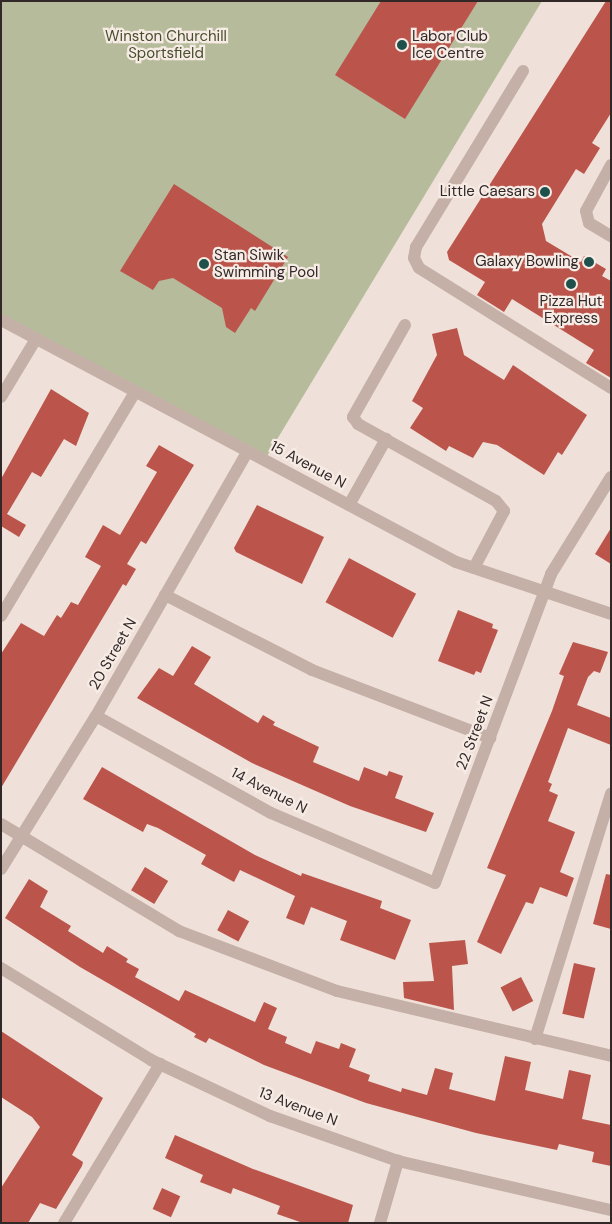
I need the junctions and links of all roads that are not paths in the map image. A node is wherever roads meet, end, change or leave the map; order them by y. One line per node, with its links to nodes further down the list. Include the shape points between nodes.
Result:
1 (523, 71): 7 (street, via 416,247 414,258 419,268)
2 (611, 165): 3 (street, via 586,211 589,223)
3 (611, 236)
4 (1, 320): 6 (street, 15 Avenue N)
5 (405, 326): 10 (street, via 353,417 358,424)
6 (36, 339): 8 (street, 15 Avenue N); 9 (street)
7 (611, 388)
8 (135, 392): 11 (street, 15 Avenue N); 18 (street)
9 (1, 397)
10 (386, 440): 13 (street); 14 (street, via 496,501 504,511)
11 (247, 452): 13 (street, 15 Avenue N); 16 (street, 20 Street N)
12 (611, 477): 15 (street, 22 Street N, via 551,574)
13 (349, 505): 14 (street, 15 Avenue N)
14 (474, 568): 15 (street, 15 Avenue N)
15 (546, 594): 17 (street, 15 Avenue N); 20 (street, 22 Street N)
16 (165, 595): 19 (street, 20 Street N); 20 (street, via 312,670)
17 (611, 614)
18 (1, 616)
19 (96, 716): 23 (street, 20 Street N); 25 (street, 14 Avenue N, via 271,814)
20 (490, 738): 25 (street, 22 Street N)
21 (611, 794): 27 (street)
22 (1, 824): 23 (street)
23 (22, 836): 24 (street, 20 Street N); 27 (street, via 179,931 337,991)
24 (1, 869)
25 (434, 883)
26 (1, 968): 29 (street, 13 Avenue N)
27 (535, 1039): 28 (street)
28 (611, 1056)
29 (160, 1064): 30 (street, 13 Avenue N, via 270,1116); 32 (street)
30 (398, 1161): 31 (street, 13 Avenue N); 33 (street)
31 (611, 1210)
32 (64, 1223)
33 (380, 1223)

